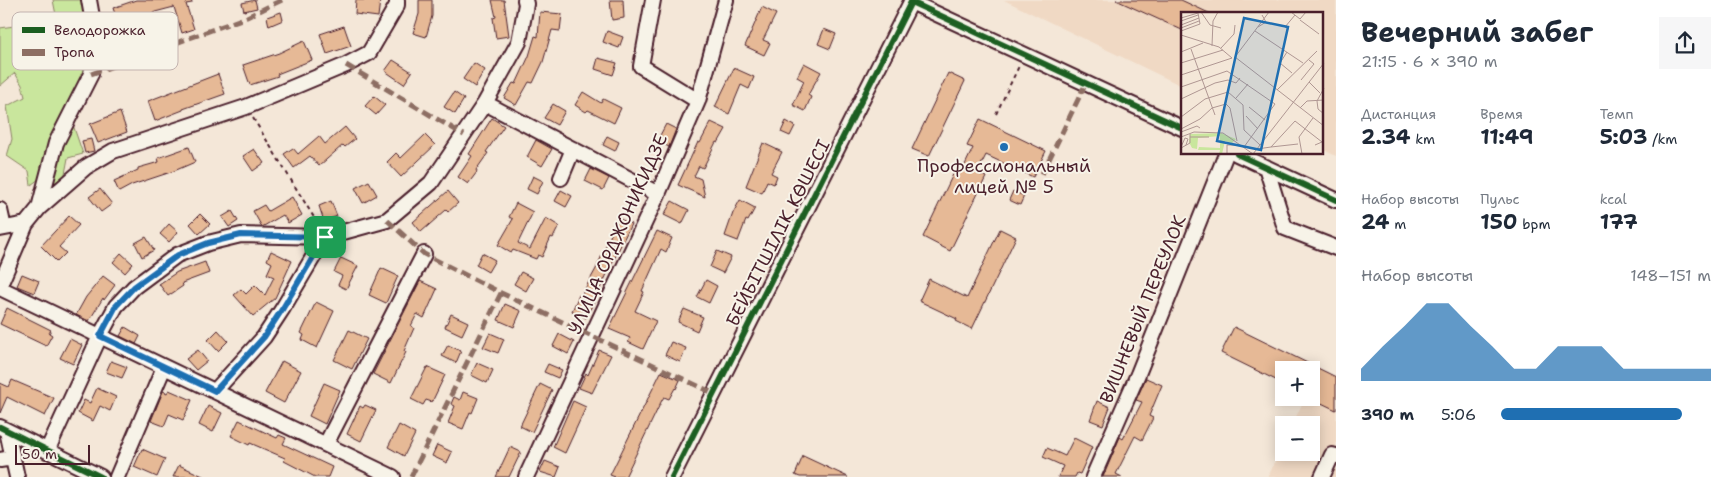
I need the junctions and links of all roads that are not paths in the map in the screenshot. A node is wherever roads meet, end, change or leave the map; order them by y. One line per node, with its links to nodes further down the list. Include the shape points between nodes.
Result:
1 (397, 0): 17 (street, via 397,6 368,53 246,107 98,158)
2 (525, 0): 8 (street, via 519,42)
3 (653, 0): 7 (street, via 641,66)
4 (726, 0): 7 (street, УЛИЦА ОРДЖОНИКИДЗЕ)
5 (911, 1): 9 (street); 38 (street, БЕЙБІТШІЛІК КӨШЕСІ)
6 (92, 70): 17 (street, via 56,143)
7 (698, 101): 15 (street, УЛИЦА ОРДЖОНИКИДЗЕ)
8 (485, 103): 10 (street); 21 (street, via 431,183 388,220)
9 (1181, 128)
10 (573, 149): 14 (street); 15 (street)
11 (1226, 155): 39 (street, ВИШНЕВЫЙ ПЕРЕУЛОК)
12 (1239, 155): 13 (street)
13 (1266, 167): 16 (street); 22 (street, via 1286,228)
14 (561, 178)
15 (658, 194): 37 (street, УЛИЦА ОРДЖОНИКИДЗЕ)
16 (1336, 200)
17 (39, 208): 19 (street)
18 (0, 210): 20 (street)
19 (26, 224): 20 (street); 24 (street)
20 (2, 228)
21 (325, 237): 25 (street, via 241,235 178,255 134,287 116,306); 27 (street, via 264,337)
22 (1336, 248)
23 (424, 254): 29 (street)
24 (0, 287): 25 (street)
25 (100, 336): 26 (street); 30 (street)
26 (164, 367): 27 (street); 35 (street)
27 (215, 391): 29 (street)
28 (3, 429): 30 (street); 32 (street)
29 (326, 444): 36 (street)
30 (47, 451): 34 (street)
31 (1336, 456): 40 (street, via 1332,455)
32 (6, 459): 33 (street)
33 (17, 477)
34 (101, 477)
35 (116, 477)
36 (393, 477)
37 (526, 477)
38 (672, 477)
39 (1093, 477)
40 (1322, 477)

